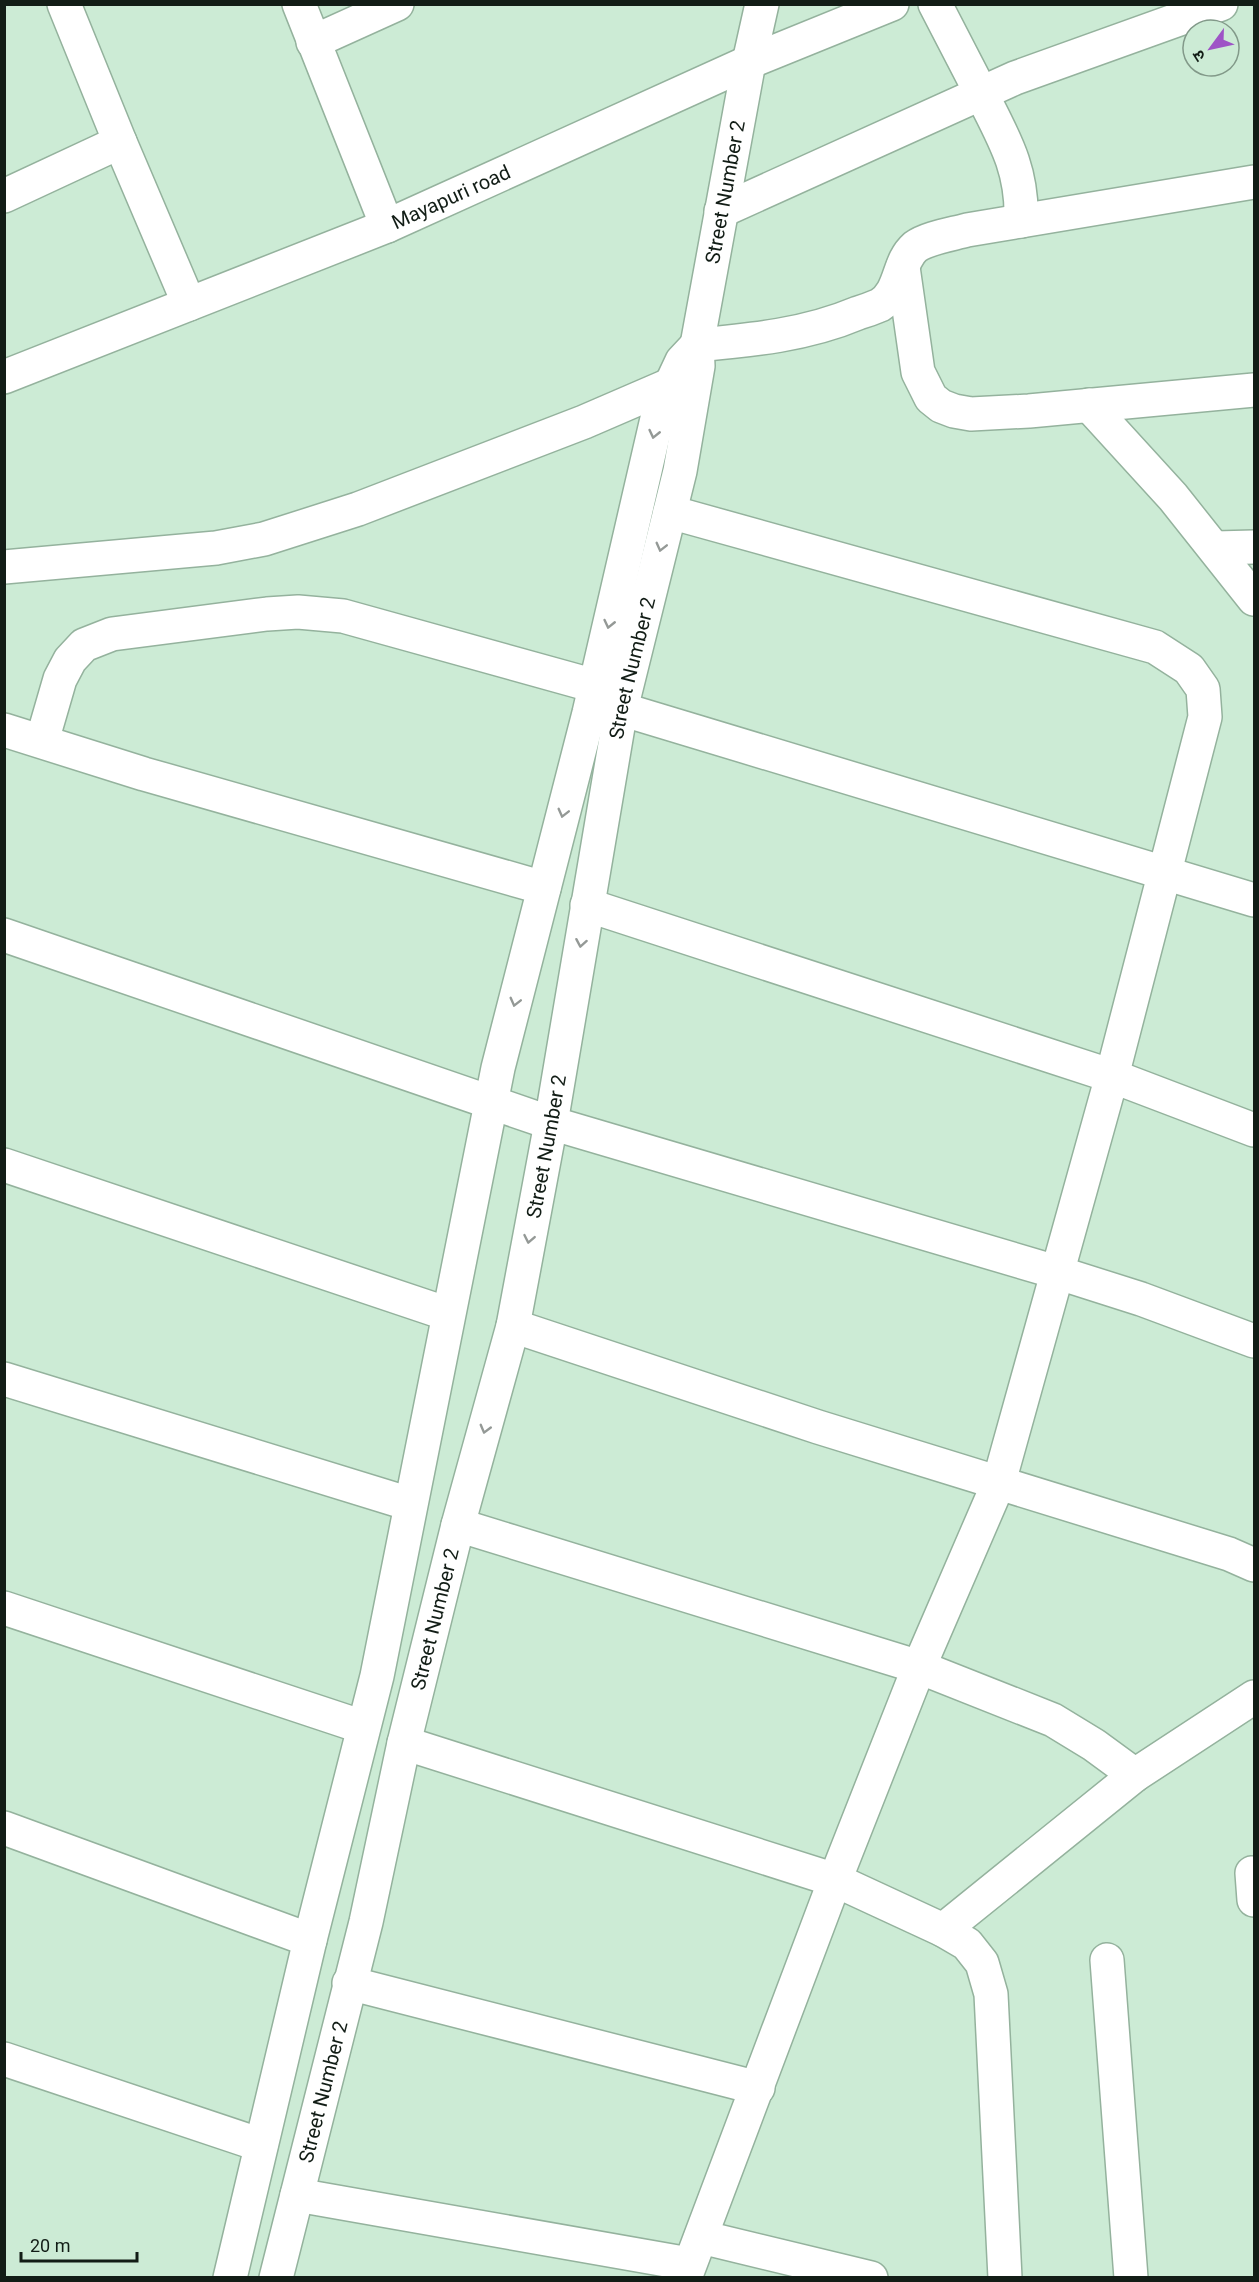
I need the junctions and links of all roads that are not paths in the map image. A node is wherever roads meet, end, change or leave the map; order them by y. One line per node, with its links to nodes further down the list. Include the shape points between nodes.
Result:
1 (64, 4): 11 (street)
2 (299, 4): 8 (street)
3 (398, 4): 8 (street)
4 (762, 4): 9 (street, Street Number 2)
5 (892, 4): 9 (street, Mayapuri road)
6 (935, 4): 10 (street)
7 (1221, 4): 10 (street)
8 (314, 42): 16 (street)
9 (749, 62): 14 (street, Street Number 2); 16 (street, Mayapuri road)
10 (981, 93): 14 (street); 15 (street, via 1007,142 1016,169 1022,198)
11 (120, 142): 13 (street); 18 (street)
12 (1254, 182): 15 (street)
13 (4, 196)
14 (721, 211): 19 (street, Street Number 2)
15 (1021, 221): 17 (street, via 938,237 915,248)
16 (387, 226): 18 (street, Mayapuri road)
17 (903, 267): 19 (street, via 896,288 881,304 837,322 772,338); 23 (street, via 918,372 931,398 941,406 971,414)
18 (189, 304): 20 (street, Mayapuri road)
19 (697, 345): 21 (street, via 682,361); 24 (street, Street Number 2, via 698,366)
20 (4, 377)
21 (672, 384): 27 (street, via 369,505 264,539 216,548); 29 (street, one-way to 29, via 659,410)
22 (1254, 390): 23 (street)
23 (1089, 405): 26 (street)
24 (670, 512): 30 (street, Street Number 2, one-way to 30); 33 (street, via 1155,647 1189,669 1203,690 1205,717)
25 (1254, 547): 26 (street)
26 (1215, 548): 28 (street)
27 (4, 567)
28 (1254, 599)
29 (595, 686): 32 (street, via 343,616 267,614 112,634 84,645 60,679); 34 (street, one-way to 34)
30 (621, 709): 33 (street); 36 (street, Street Number 2)
31 (4, 730): 32 (street)
32 (42, 741): 34 (street, via 144,774)
33 (1165, 872): 35 (street); 38 (street)
34 (544, 888): 39 (street, one-way to 39)
35 (1254, 900)
36 (587, 905): 38 (street); 40 (street, Street Number 2, one-way to 40)
37 (4, 935): 39 (street)
38 (1112, 1076): 41 (street); 43 (street)
39 (491, 1103): 40 (street); 44 (street)
40 (551, 1123): 43 (street); 45 (street, Street Number 2, one-way to 45)
41 (1254, 1130)
42 (4, 1165): 44 (street)
43 (1056, 1272): 46 (street); 48 (street)
44 (448, 1314): 49 (street)
45 (513, 1326): 48 (street); 50 (street, Street Number 2, one-way to 50)
46 (1254, 1341)
47 (4, 1379): 49 (street)
48 (999, 1482): 51 (street); 53 (street)
49 (411, 1504): 55 (street)
50 (458, 1525): 53 (street); 56 (street, Street Number 2)
51 (1254, 1565)
52 (4, 1608): 55 (street)
53 (919, 1667): 57 (street, via 1053,1720); 59 (street)
54 (1254, 1697): 57 (street)
55 (363, 1727): 61 (street)
56 (404, 1743): 59 (street); 63 (street, Street Number 2)
57 (1135, 1775): 60 (street)
58 (4, 1828): 61 (street)
59 (835, 1880): 60 (street); 65 (street)
60 (943, 1930): 72 (street, via 967,1944 982,1963 991,1994)
61 (310, 1940): 66 (street)
62 (1107, 1960): 73 (street)
63 (349, 1983): 65 (street); 67 (street, Street Number 2)
64 (4, 2059): 66 (street)
65 (758, 2088): 68 (street)
66 (261, 2145): 69 (street)
67 (297, 2195): 68 (street); 70 (street, Street Number 2)
68 (692, 2260): 71 (street)
69 (230, 2277)
70 (276, 2277)
71 (871, 2277)
72 (1005, 2277)
73 (1131, 2277)

